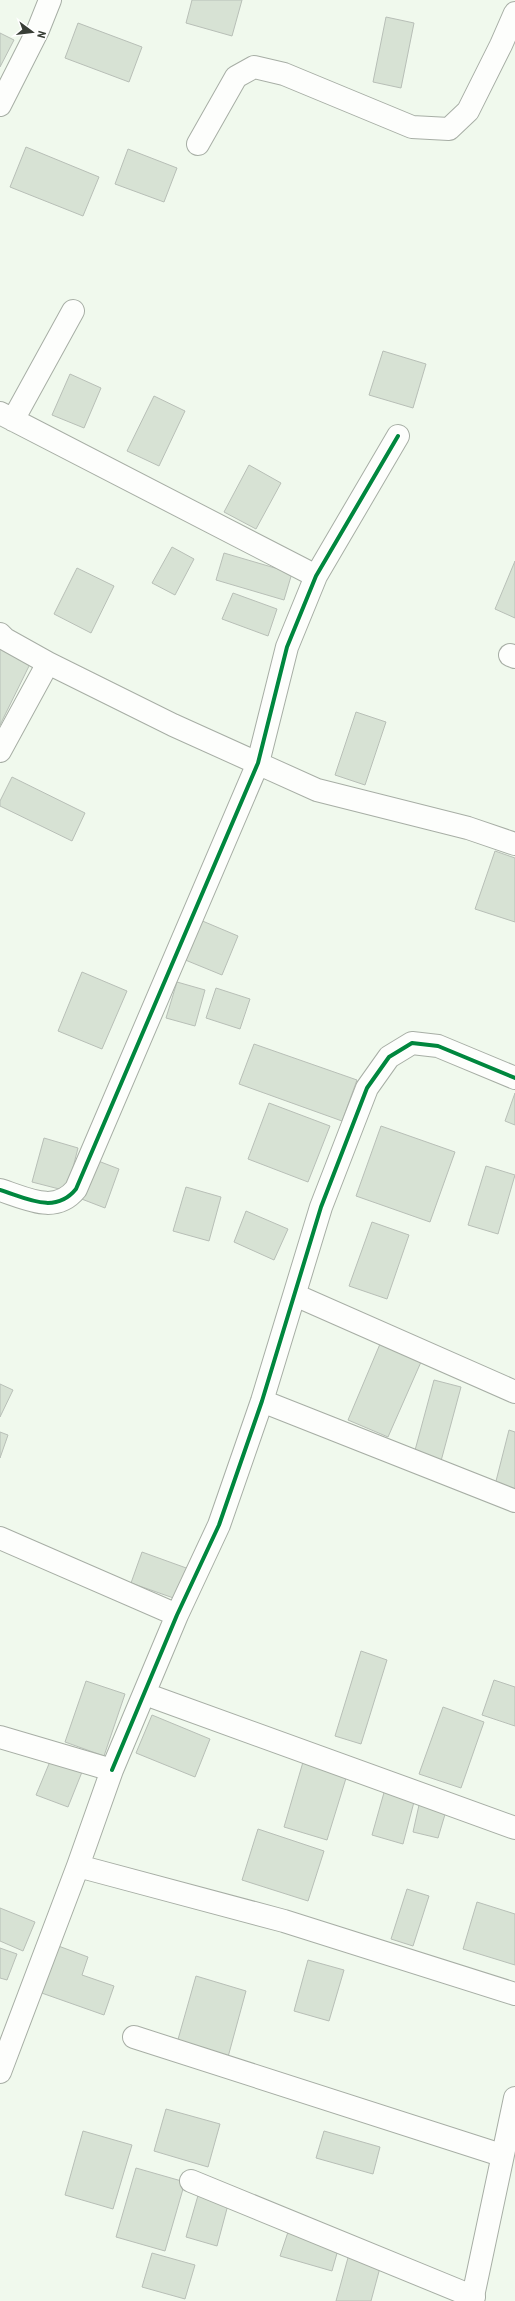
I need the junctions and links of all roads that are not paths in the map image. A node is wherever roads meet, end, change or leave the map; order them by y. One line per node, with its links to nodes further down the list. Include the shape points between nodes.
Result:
1 (50, 0): 3 (street, via 38,30)
2 (515, 13): 4 (street, via 502,45 468,111 449,129 412,127 284,74 254,67 236,77)
3 (0, 105)
4 (198, 144)
5 (73, 312): 6 (street)
6 (7, 417): 8 (street)
7 (398, 436): 8 (street)
8 (316, 576): 12 (street, via 287,647)
9 (0, 634): 10 (street)
10 (48, 663): 11 (street); 12 (street, via 173,725)
11 (0, 751)
12 (258, 763): 13 (street, via 317,790 468,828); 15 (street, via 76,1189 68,1198 43,1204)
13 (515, 844)
14 (515, 1078): 16 (street, via 438,1046 412,1044 389,1056 367,1088 321,1207)
15 (0, 1190)
16 (295, 1295): 17 (street); 18 (street)
17 (515, 1392)
18 (262, 1401): 19 (street); 21 (street, via 219,1525)
19 (515, 1501)
20 (0, 1538): 21 (street)
21 (176, 1615): 22 (street)
22 (145, 1694): 24 (street); 25 (street)
23 (0, 1737): 24 (street)
24 (112, 1770): 26 (street)
25 (515, 1828)
26 (78, 1866): 27 (street, via 284,1921); 29 (street)
27 (515, 1994)
28 (134, 2037): 31 (street)
29 (0, 2072)
30 (515, 2098): 31 (street)
31 (501, 2155): 33 (street)
32 (192, 2181): 33 (street)
33 (473, 2299)

